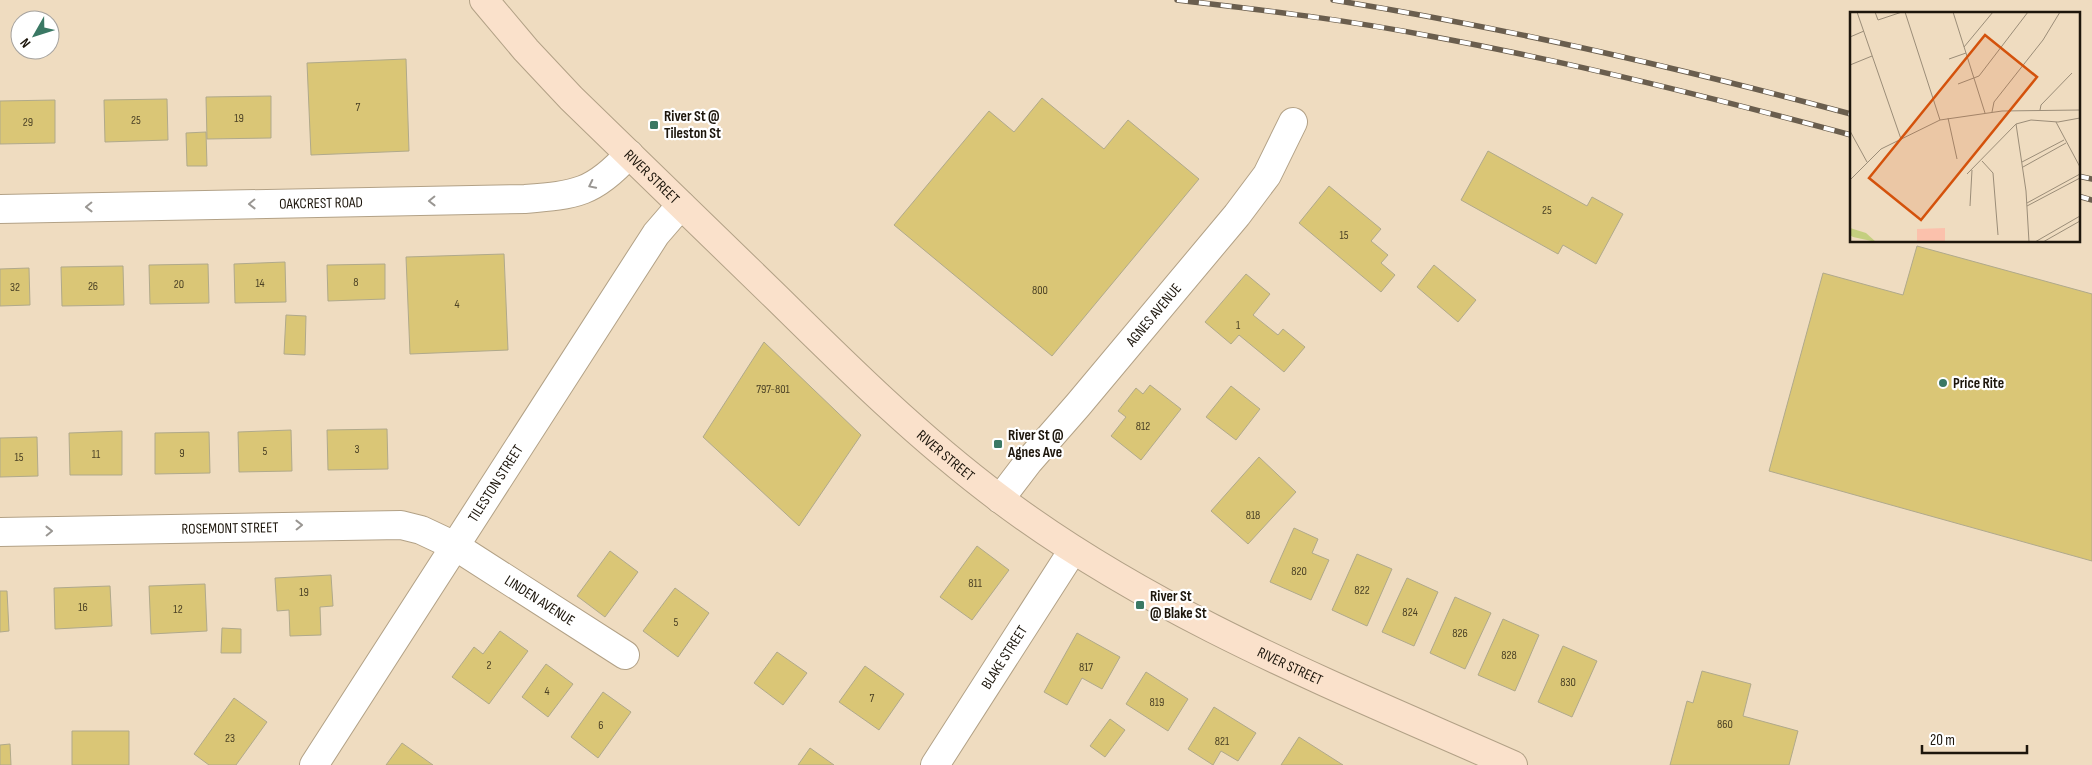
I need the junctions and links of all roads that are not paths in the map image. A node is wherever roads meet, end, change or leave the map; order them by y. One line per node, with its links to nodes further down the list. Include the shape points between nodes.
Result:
1 (484, 0): 3 (main road, RIVER STREET, via 548,75)
2 (1292, 122): 6 (street, AGNES AVENUE, via 1268,175)
3 (629, 154): 4 (main road, RIVER STREET); 5 (street, OAKCREST ROAD, one-way to 5, via 605,179 590,188 550,197)
4 (681, 205): 6 (main road, RIVER STREET, via 894,411); 8 (street, TILESTON STREET, via 656,234)
5 (0, 209)
6 (1000, 499): 9 (main road, RIVER STREET)
7 (0, 532): 8 (street, ROSEMONT STREET, one-way to 8, via 381,524 421,530)
8 (455, 546): 10 (street, LINDEN AVENUE); 11 (street, TILESTON STREET)
9 (1073, 550): 12 (street, BLAKE STREET); 13 (main road, RIVER STREET, via 1156,598 1272,658)
10 (624, 655)
11 (314, 765)
12 (935, 765)
13 (1513, 765)

